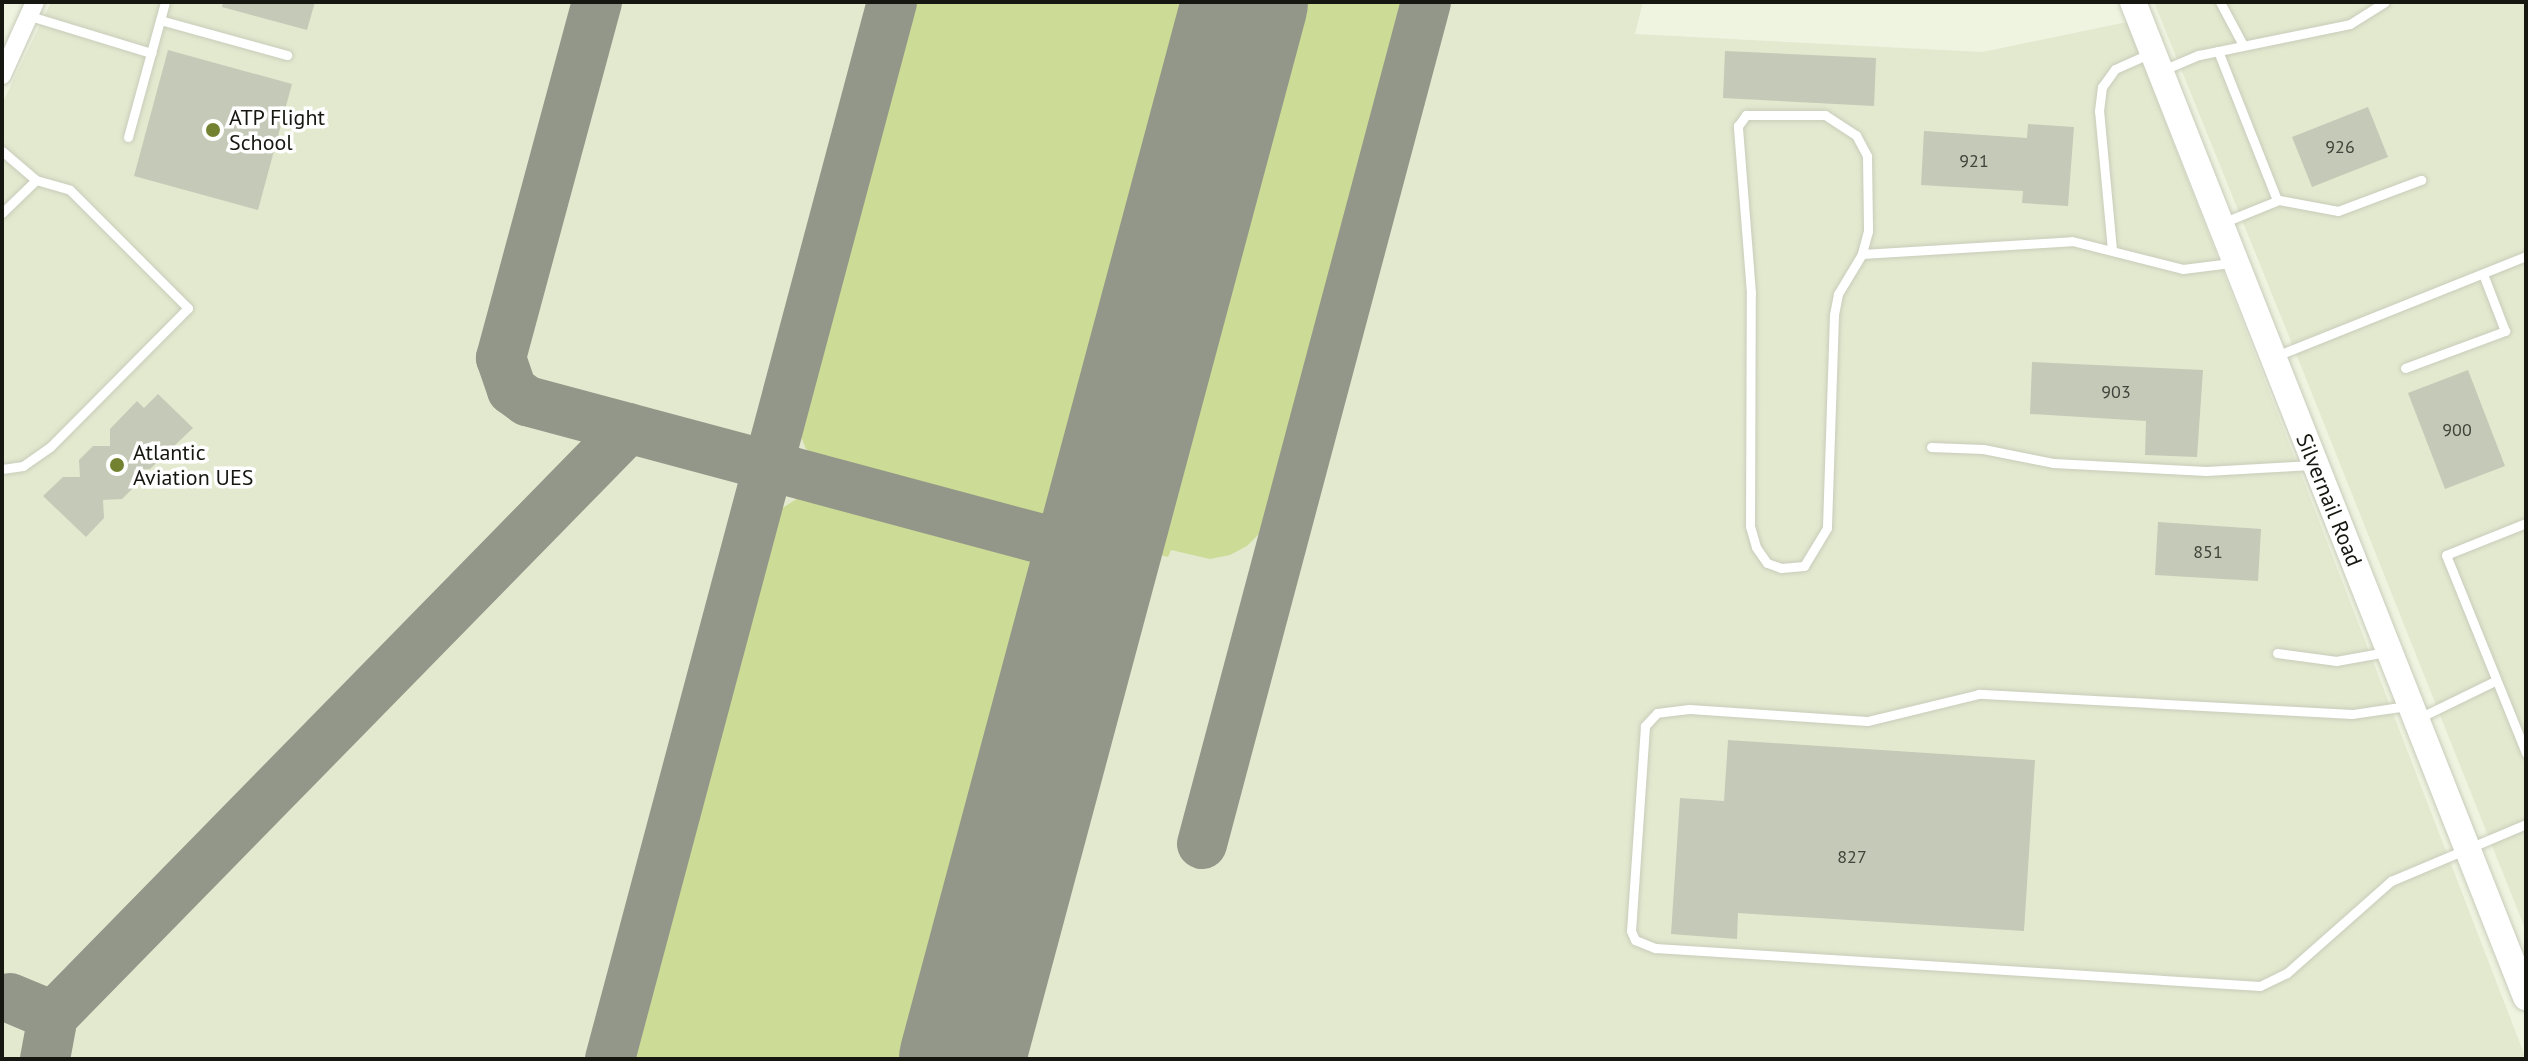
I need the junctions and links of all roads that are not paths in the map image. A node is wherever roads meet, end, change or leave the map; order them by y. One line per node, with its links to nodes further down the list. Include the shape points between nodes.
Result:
1 (165, 2): 6 (lane)
2 (2133, 2): 11 (street, Silvernail Road)
3 (2220, 2): 7 (lane)
4 (2385, 2): 7 (lane, via 2350,24)
5 (32, 9): 9 (lane); 12 (street)
6 (160, 20): 9 (lane); 10 (lane)
7 (2243, 45): 8 (lane)
8 (2218, 51): 11 (lane); 17 (lane)
9 (151, 53): 13 (lane)
10 (287, 55)
11 (2156, 62): 19 (street, Silvernail Road); 20 (lane, via 2115,69 2102,87 2099,111)
12 (2, 75)
13 (128, 137)
14 (2, 151): 15 (lane)
15 (36, 180): 18 (lane); 29 (lane, via 70,190 188,308 50,447 23,466)
16 (2421, 180): 17 (lane, via 2338,211)
17 (2277, 200): 19 (lane)
18 (2, 213)
19 (2219, 224): 23 (street, Silvernail Road)
20 (2112, 250): 21 (lane, via 2072,241); 23 (lane, via 2183,269)
21 (1862, 254): 21 (lane, via 1868,231 1867,156 1856,135 1825,115 1746,115 1738,126 1751,293 1750,526 1761,555 1781,568 1804,566 1827,528 1834,315 1838,294)
22 (2526, 256): 24 (lane)
23 (2235, 263): 25 (street, Silvernail Road)
24 (2483, 274): 25 (lane); 26 (lane, via 2505,331)
25 (2272, 357): 28 (street, Silvernail Road)
26 (2405, 368)
27 (1931, 447): 28 (lane, via 1983,449 2053,463 2206,471)
28 (2315, 465): 31 (street, Silvernail Road)
29 (2, 469)
30 (2526, 523): 33 (lane, via 2446,555)
31 (2389, 651): 32 (lane, via 2336,661); 34 (street, Silvernail Road)
32 (2277, 653)
33 (2495, 681): 34 (lane); 35 (lane)
34 (2413, 712): 37 (street, Silvernail Road); 37 (lane, via 2352,714 1979,694 1867,721 1689,709 1657,713 1645,726 1631,931 1635,940 1655,948 2260,986 2287,973 2391,881)
35 (2526, 753)
36 (2526, 824): 37 (lane)
37 (2467, 848): 38 (street, Silvernail Road)
38 (2526, 997)

